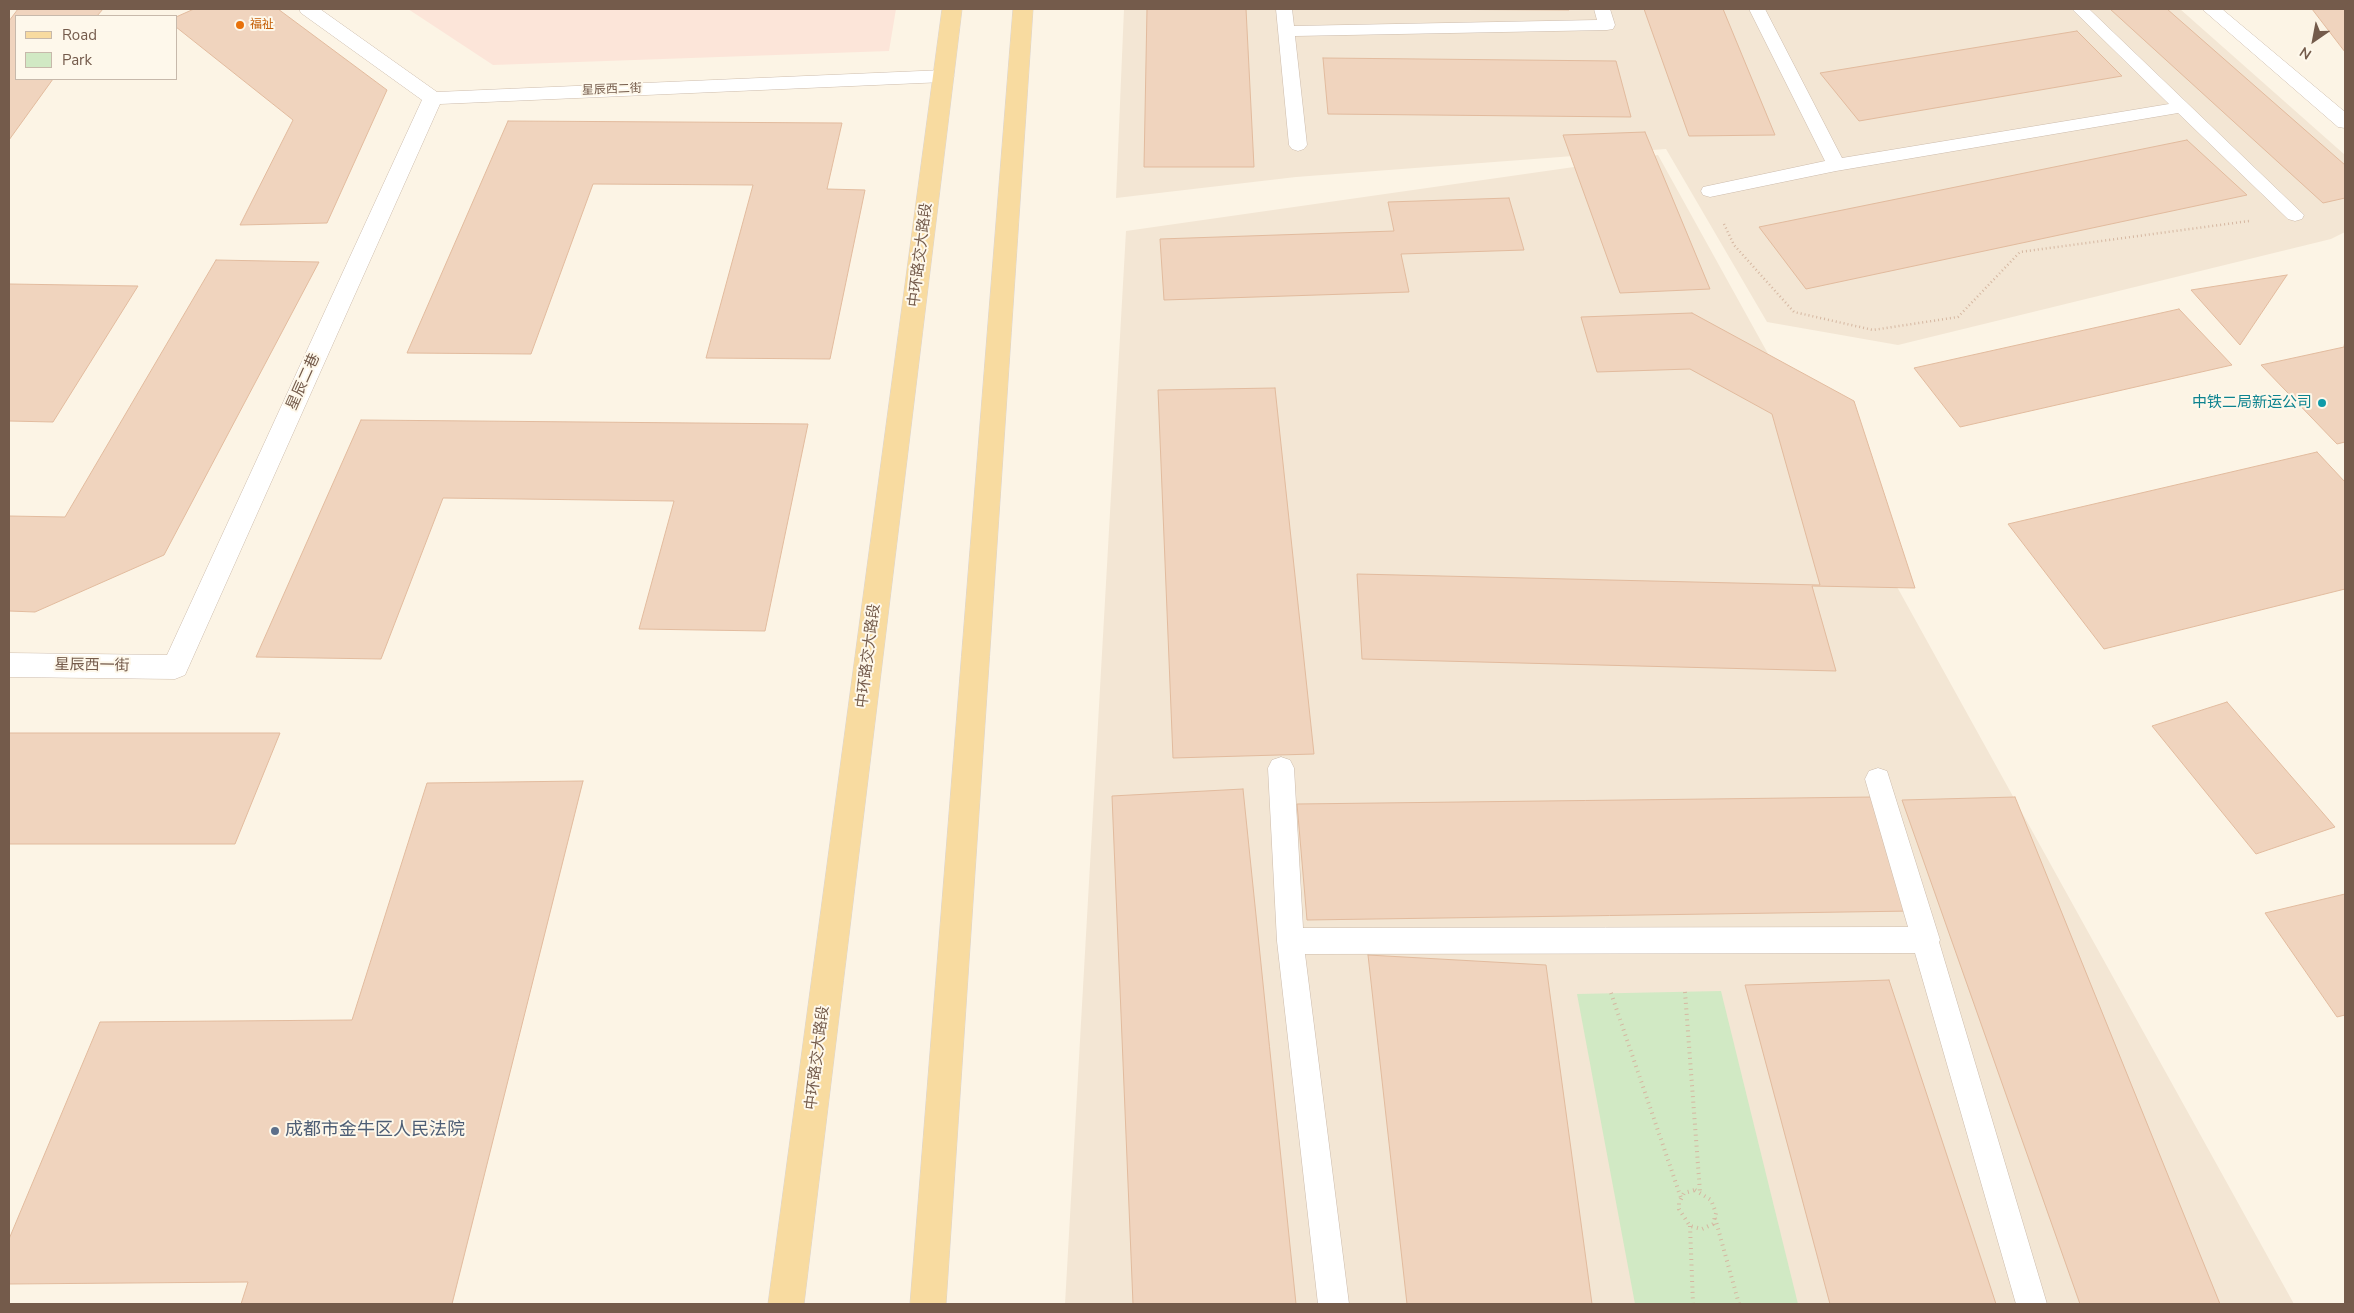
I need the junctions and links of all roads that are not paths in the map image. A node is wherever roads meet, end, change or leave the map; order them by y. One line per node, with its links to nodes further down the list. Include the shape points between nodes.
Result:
1 (308, 9): 11 (street)
2 (952, 9): 10 (main road, 中环路交大路段)
3 (1023, 9): 25 (main road)
4 (1284, 9): 9 (lane)
5 (1602, 9): 9 (lane, via 1607,25)
6 (1757, 9): 15 (lane)
7 (2080, 9): 12 (lane)
8 (2211, 9): 13 (street)
9 (1286, 31): 14 (lane)
10 (944, 76): 11 (street, 星辰西二街); 24 (main road, 中环路交大路段)
11 (433, 98): 19 (street, 星辰二巷)
12 (2183, 106): 15 (lane); 17 (lane)
13 (2345, 122)
14 (1298, 145)
15 (1836, 165): 16 (lane)
16 (1710, 191)
17 (2296, 215)
18 (9, 665): 19 (street, 星辰西一街)
19 (174, 667)
20 (1281, 768): 23 (lane)
21 (1878, 779): 22 (lane)
22 (1927, 940): 23 (lane); 27 (lane)
23 (1290, 941): 26 (lane)
24 (786, 1304)
25 (928, 1304)
26 (1334, 1304)
27 (2032, 1304)

